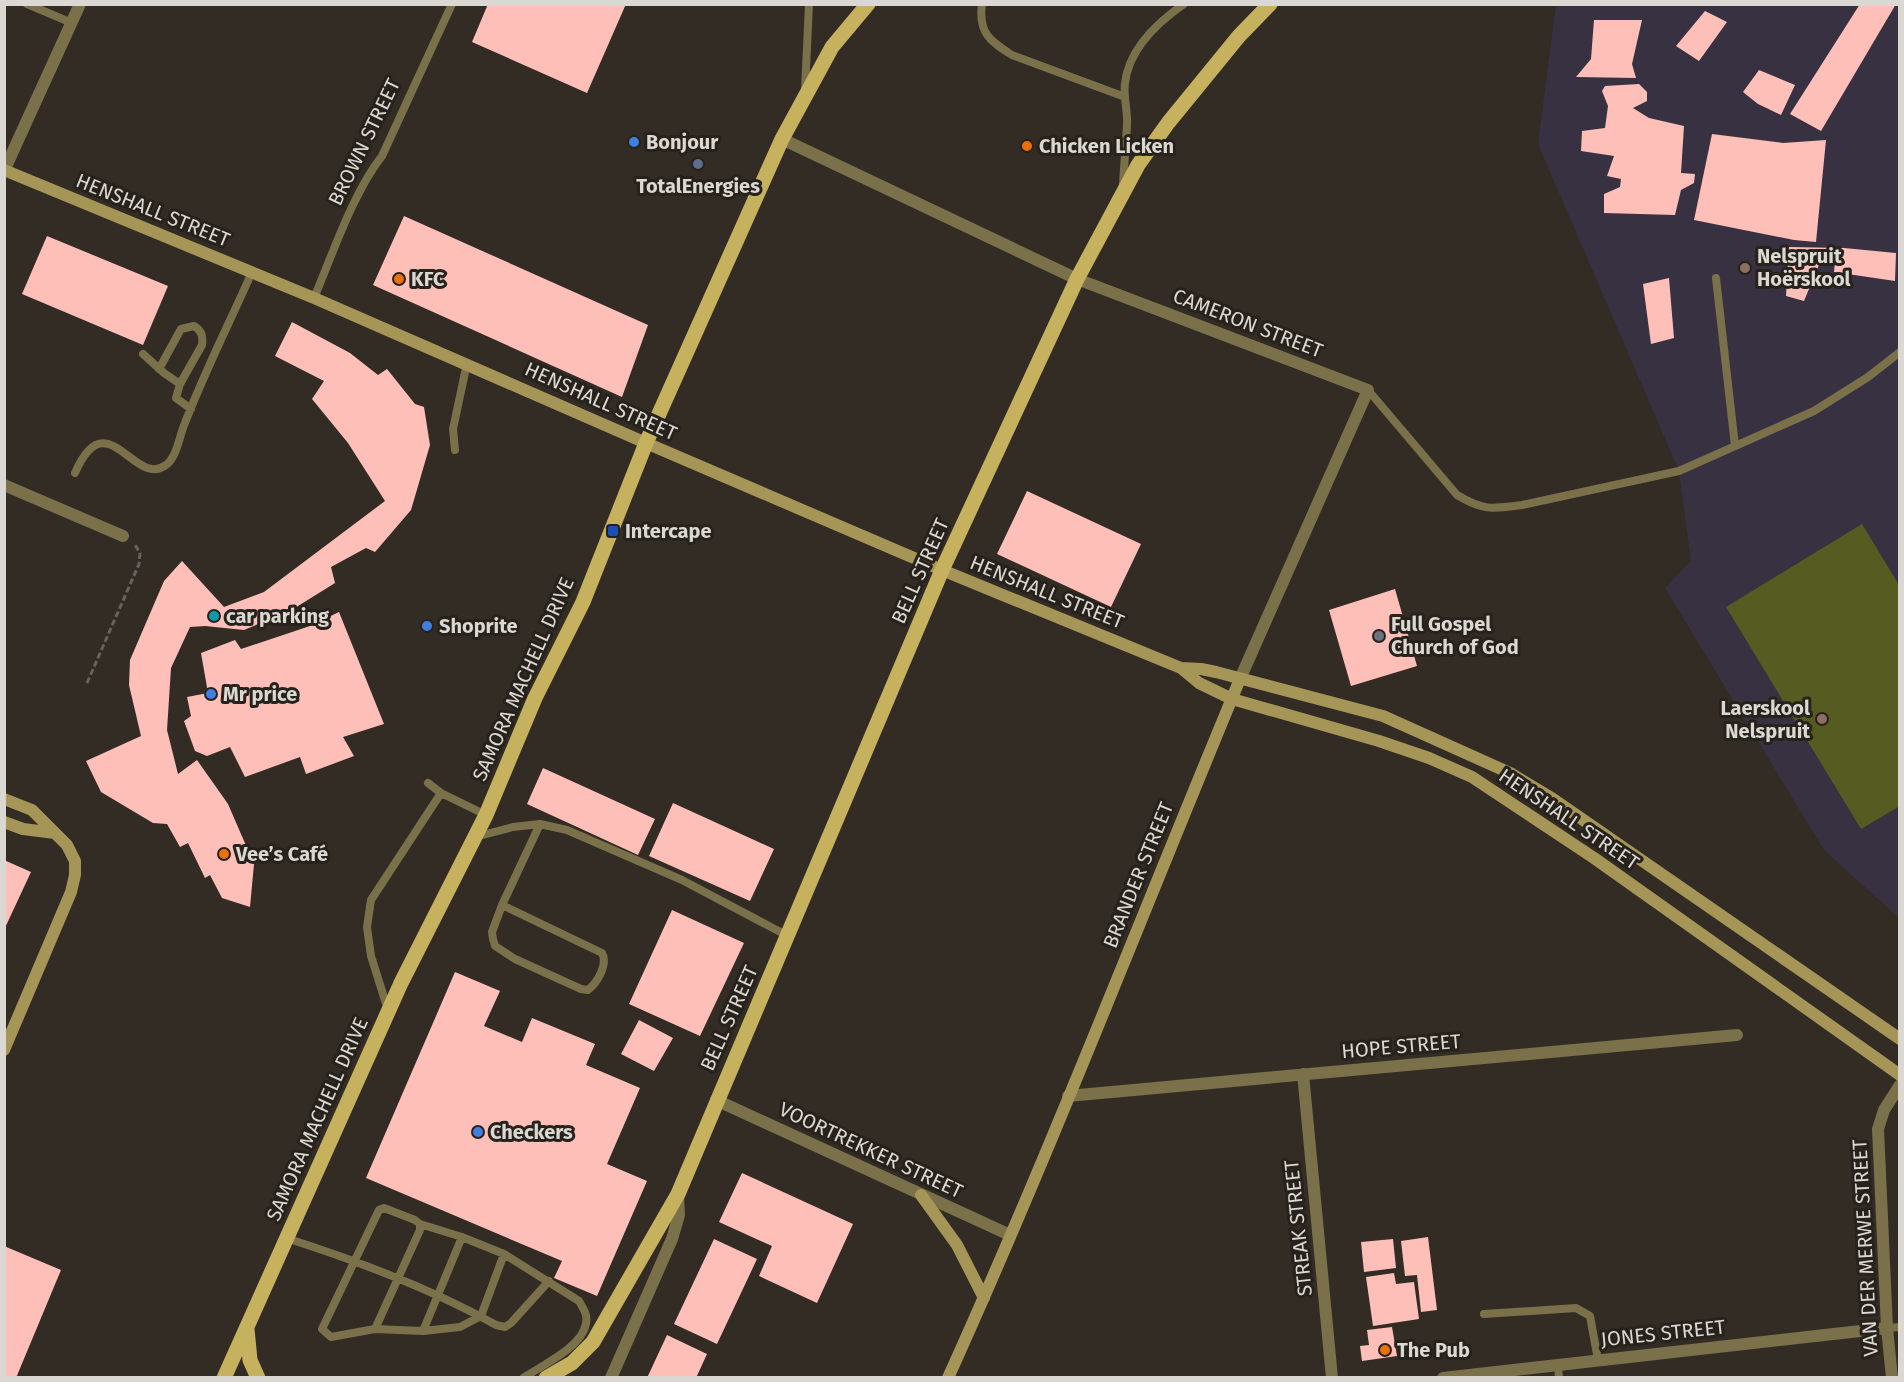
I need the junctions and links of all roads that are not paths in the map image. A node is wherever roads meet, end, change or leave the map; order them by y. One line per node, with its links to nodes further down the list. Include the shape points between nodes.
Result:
1 (27, 4): 9 (lane)
2 (81, 4): 9 (street)
3 (452, 4): 18 (lane, BROWN STREET, via 382,156 356,199)
4 (809, 4): 10 (lane)
5 (868, 4): 10 (main road, SAMORA MACHELL DRIVE, via 832,46)
6 (982, 4): 11 (lane, via 982,30 995,44 1012,55)
7 (1185, 4): 11 (lane, via 1165,17 1137,51 1125,82)
8 (1270, 4): 14 (main road, BELL STREET, via 1168,123)
9 (72, 23): 13 (street)
10 (805, 94): 12 (main road, SAMORA MACHELL DRIVE)
11 (1125, 97): 14 (lane)
12 (782, 139): 17 (street, CAMERON STREET); 26 (main road, SAMORA MACHELL DRIVE)
13 (5, 170): 15 (street, HENSHALL STREET)
14 (1122, 195): 17 (main road, BELL STREET)
15 (252, 272): 18 (street, HENSHALL STREET); 25 (lane)
16 (1716, 278): 27 (lane)
17 (1077, 279): 24 (street, CAMERON STREET); 32 (main road, BELL STREET)
18 (314, 298): 21 (street, HENSHALL STREET)
19 (1899, 352): 27 (lane, CAMERON STREET, via 1814,411)
20 (143, 354): 22 (lane)
21 (467, 363): 26 (street, HENSHALL STREET); 28 (lane, via 453,429)
22 (159, 369): 23 (lane); 23 (lane, via 181,329 198,328 202,345)
23 (180, 384): 25 (lane, via 176,398)
24 (1368, 390): 27 (lane, CAMERON STREET, via 1457,495 1476,507 1522,505 1679,471); 34 (street, BRANDER STREET)
25 (190, 409): 29 (lane, via 166,465 149,469 104,442 82,457)
26 (646, 443): 32 (street, HENSHALL STREET); 39 (main road, SAMORA MACHELL DRIVE, via 583,602 535,698)
27 (1735, 446)
28 (454, 450)
29 (75, 473)
30 (4, 485): 31 (street)
31 (123, 536)
32 (942, 570): 33 (street, HENSHALL STREET); 45 (main road, BELL STREET)
33 (1181, 668): 34 (street, HENSHALL STREET); 35 (street, HENSHALL STREET, via 1199,683)
34 (1240, 679): 35 (street, BRANDER STREET); 48 (street, HENSHALL STREET, via 1383,716 1510,773)
35 (1232, 699): 51 (street, HENSHALL STREET, via 1379,741 1472,777 1594,858); 53 (street, BRANDER STREET)
36 (428, 783): 37 (lane)
37 (441, 793): 39 (lane); 46 (lane, via 371,900 367,927 371,956)
38 (4, 799): 42 (street, via 32,810)
39 (486, 815): 43 (main road, SAMORA MACHELL DRIVE)
40 (4, 822): 42 (street)
41 (540, 824): 43 (lane); 44 (lane); 45 (lane, via 567,830 682,880)
42 (55, 833): 49 (street, via 72,852 73,883)
43 (475, 838): 46 (main road, SAMORA MACHELL DRIVE)
44 (502, 905): 44 (lane, via 492,932 495,946 515,960 581,989 593,986 604,964 602,953)
45 (786, 935): 54 (main road, BELL STREET)
46 (388, 1012): 60 (main road, SAMORA MACHELL DRIVE)
47 (1737, 1035): 50 (street, HOPE STREET)
48 (1899, 1039)
49 (4, 1050)
50 (1303, 1074): 53 (street, HOPE STREET); 81 (street, STREAK STREET)
51 (1899, 1075)
52 (1899, 1085): 70 (street, VAN DER MERWE STREET, via 1878,1129)
53 (1068, 1096): 58 (street, BRANDER STREET)
54 (716, 1100): 55 (main road, BELL STREET); 56 (street, VOORTREKKER STREET)
55 (678, 1194): 78 (main road, BELL STREET, via 593,1342 572,1363); 79 (street, BELL STREET, via 672,1239)
56 (921, 1195): 58 (street, VOORTREKKER STREET); 66 (street, via 957,1245)
57 (420, 1224): 59 (lane); 62 (lane, via 384,1208 379,1210); 63 (lane)
58 (1010, 1235): 66 (street, BRANDER STREET)
59 (462, 1237): 61 (lane); 65 (lane)
60 (286, 1238): 62 (lane); 69 (main road, SAMORA MACHELL DRIVE)
61 (504, 1254): 64 (lane); 68 (lane)
62 (354, 1260): 63 (lane); 71 (lane, via 322,1329 331,1337)
63 (397, 1279): 65 (lane); 71 (lane)
64 (549, 1281): 68 (lane, via 505,1327); 77 (lane, via 579,1301 587,1322 574,1345)
65 (436, 1296): 68 (lane); 72 (lane)
66 (984, 1298): 80 (street, BRANDER STREET)
67 (1484, 1314): 73 (lane, via 1576,1308 1584,1311 1590,1316)
68 (480, 1316): 72 (lane, via 460,1327)
69 (247, 1326): 75 (main road, SAMORA MACHELL DRIVE); 76 (main road, via 250,1360)
70 (1893, 1328): 73 (street, JONES STREET); 83 (street, VAN DER MERWE STREET)
71 (375, 1329): 72 (lane)
72 (423, 1331)
73 (1598, 1360): 74 (street, JONES STREET)
74 (1558, 1371): 82 (street, JONES STREET)
75 (224, 1377)
76 (258, 1377)
77 (523, 1377)
78 (546, 1377)
79 (611, 1377)
80 (948, 1377)
81 (1332, 1377)
82 (1443, 1377)
83 (1892, 1377)

